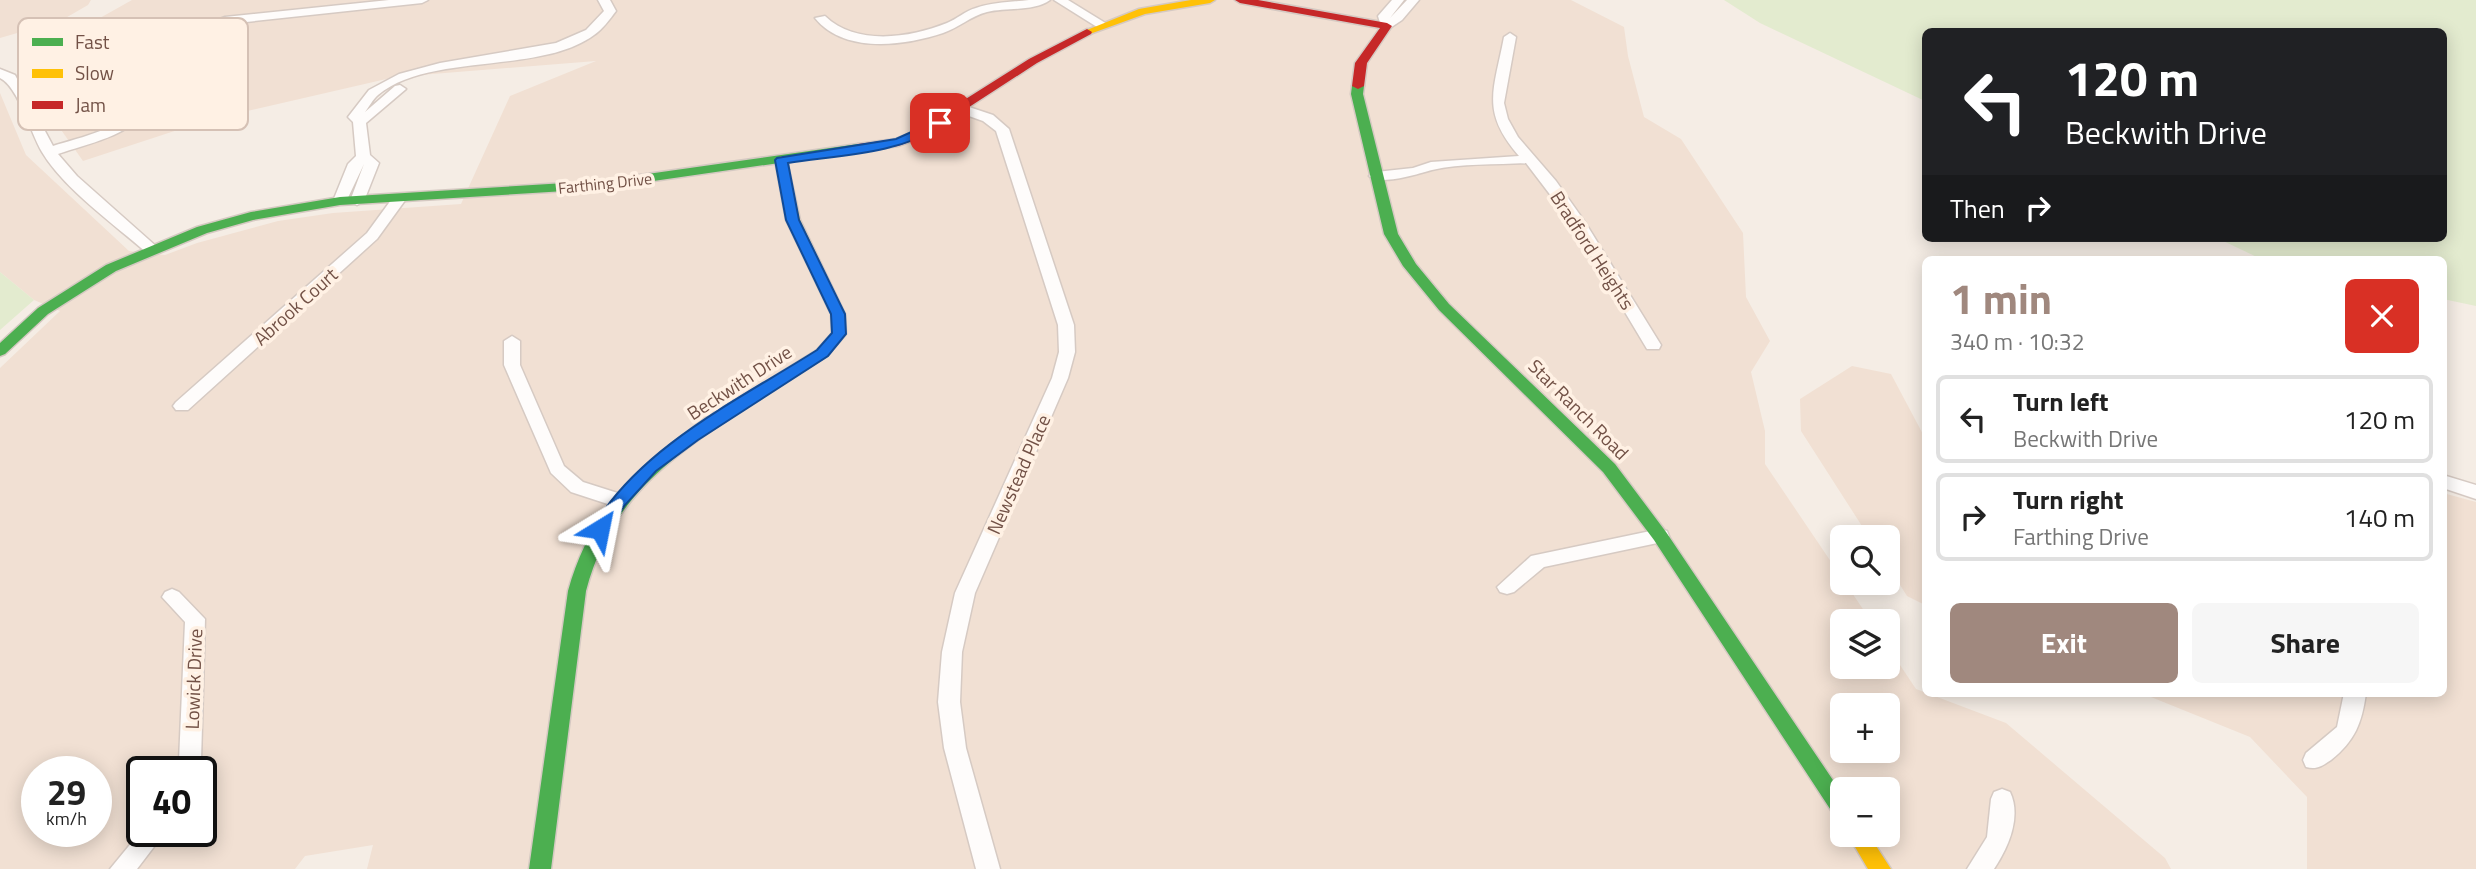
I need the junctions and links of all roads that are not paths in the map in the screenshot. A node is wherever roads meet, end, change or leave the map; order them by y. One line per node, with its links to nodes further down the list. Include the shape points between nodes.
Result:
1 (422, 0): 9 (street)
2 (604, 0): 20 (street, via 610,11 604,22 568,43 451,66 401,89 359,121)
3 (1044, 0): 10 (street, via 979,10 941,29 893,39 836,32)
4 (1060, 0): 11 (street)
5 (1210, 0): 11 (street, Farthing Drive, via 1165,4)
6 (1240, 0): 12 (street)
7 (1398, 0): 12 (street, via 1384,16)
8 (1413, 0): 12 (street)
9 (243, 18)
10 (821, 18)
11 (1101, 23): 16 (street, Farthing Drive)
12 (1387, 26): 23 (street, Star Ranch Road, via 1368,49 1357,76 1359,110)
13 (1510, 37): 21 (street, Bradford Heights, via 1499,111 1512,139)
14 (0, 73): 15 (street, via 11,78)
15 (18, 89)
16 (960, 108): 22 (street, Farthing Drive, via 923,133 898,142); 47 (street, Newstead Place, via 988,118 1002,130 1066,325 1067,352 1060,378 965,593 952,652 949,702 955,748)
17 (38, 130): 19 (street)
18 (108, 130): 19 (street)
19 (49, 152): 27 (street, via 72,180)
20 (363, 157): 25 (street, via 355,164); 26 (street, via 372,163)
21 (1529, 159): 23 (street, via 1495,163 1488,170 1435,176 1415,172); 29 (street, Bradford Heights, via 1578,222)
22 (782, 160): 24 (street, Farthing Drive, via 598,185); 34 (street, Beckwith Drive, via 793,220 838,314 839,334 822,353 650,467)
23 (1376, 176): 35 (street, Star Ranch Road, via 1391,234 1425,285 1609,468)
24 (399, 199): 26 (street, Farthing Drive); 31 (street, Abrook Court, via 372,236)
25 (340, 201): 26 (street, Farthing Drive); 27 (street, Farthing Drive, via 250,216)
26 (357, 201)
27 (152, 250): 30 (street, Farthing Drive, via 76,288)
28 (512, 341): 34 (street, via 512,365 557,469 577,487)
29 (1653, 345)
30 (0, 351)
31 (182, 406)
32 (2447, 482): 33 (street)
33 (2476, 492)
34 (620, 501): 46 (street, Beckwith Drive, via 583,561)
35 (1660, 536): 36 (street, via 1538,561); 41 (street, Star Ranch Road)
36 (1507, 587)
37 (172, 597): 39 (street, Lowick Drive, via 195,619)
38 (2354, 697): 40 (street, via 2346,736)
39 (190, 756)
40 (2314, 760)
41 (1830, 792)
42 (2002, 799): 49 (street, via 2000,838)
43 (141, 847): 45 (street)
44 (1866, 847): 48 (street)
45 (122, 869)
46 (540, 869)
47 (988, 869)
48 (1880, 869)
49 (1979, 869)

